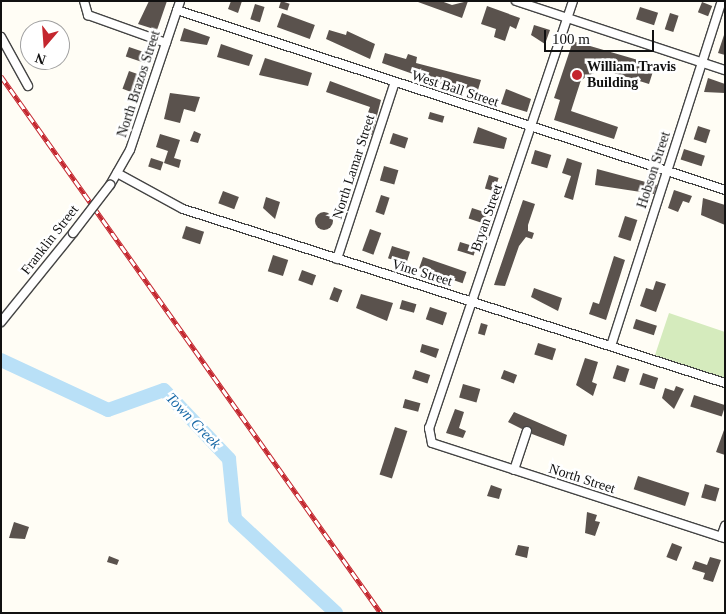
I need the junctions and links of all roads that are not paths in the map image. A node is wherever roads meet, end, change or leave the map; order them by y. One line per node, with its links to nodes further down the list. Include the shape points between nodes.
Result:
1 (180, 1): 6 (street, North Brazos Street)
2 (516, 1): 7 (street)
3 (573, 1): 7 (street, Bryan Street)
4 (722, 1): 10 (street, Hobson Street)
5 (84, 4): 9 (street, via 88,15)
6 (177, 10): 9 (street, North Brazos Street); 12 (street, West Ball Street)
7 (568, 19): 10 (street); 14 (street, Bryan Street)
8 (1, 37): 13 (street)
9 (166, 43): 16 (street, North Brazos Street, via 130,150)
10 (702, 63): 11 (street); 15 (street, Hobson Street)
11 (725, 70)
12 (395, 82): 14 (street, West Ball Street); 18 (street, North Lamar Street)
13 (28, 86)
14 (531, 127): 15 (street, West Ball Street); 19 (street, Bryan Street)
15 (667, 172): 17 (street, West Ball Street); 21 (street, Hobson Street)
16 (118, 173): 18 (street, Vine Street, via 183,210); 20 (street, Franklin Street, bridge)
17 (725, 190)
18 (337, 259): 19 (street, Vine Street)
19 (472, 302): 21 (street, Vine Street); 24 (street, Bryan Street, via 429,428)
20 (1, 322)
21 (611, 346): 22 (street, Vine Street)
22 (725, 383)
23 (527, 432): 25 (street)
24 (432, 443): 25 (street, North Street)
25 (514, 470): 27 (street, North Street)
26 (725, 526): 27 (street)
27 (723, 537)

